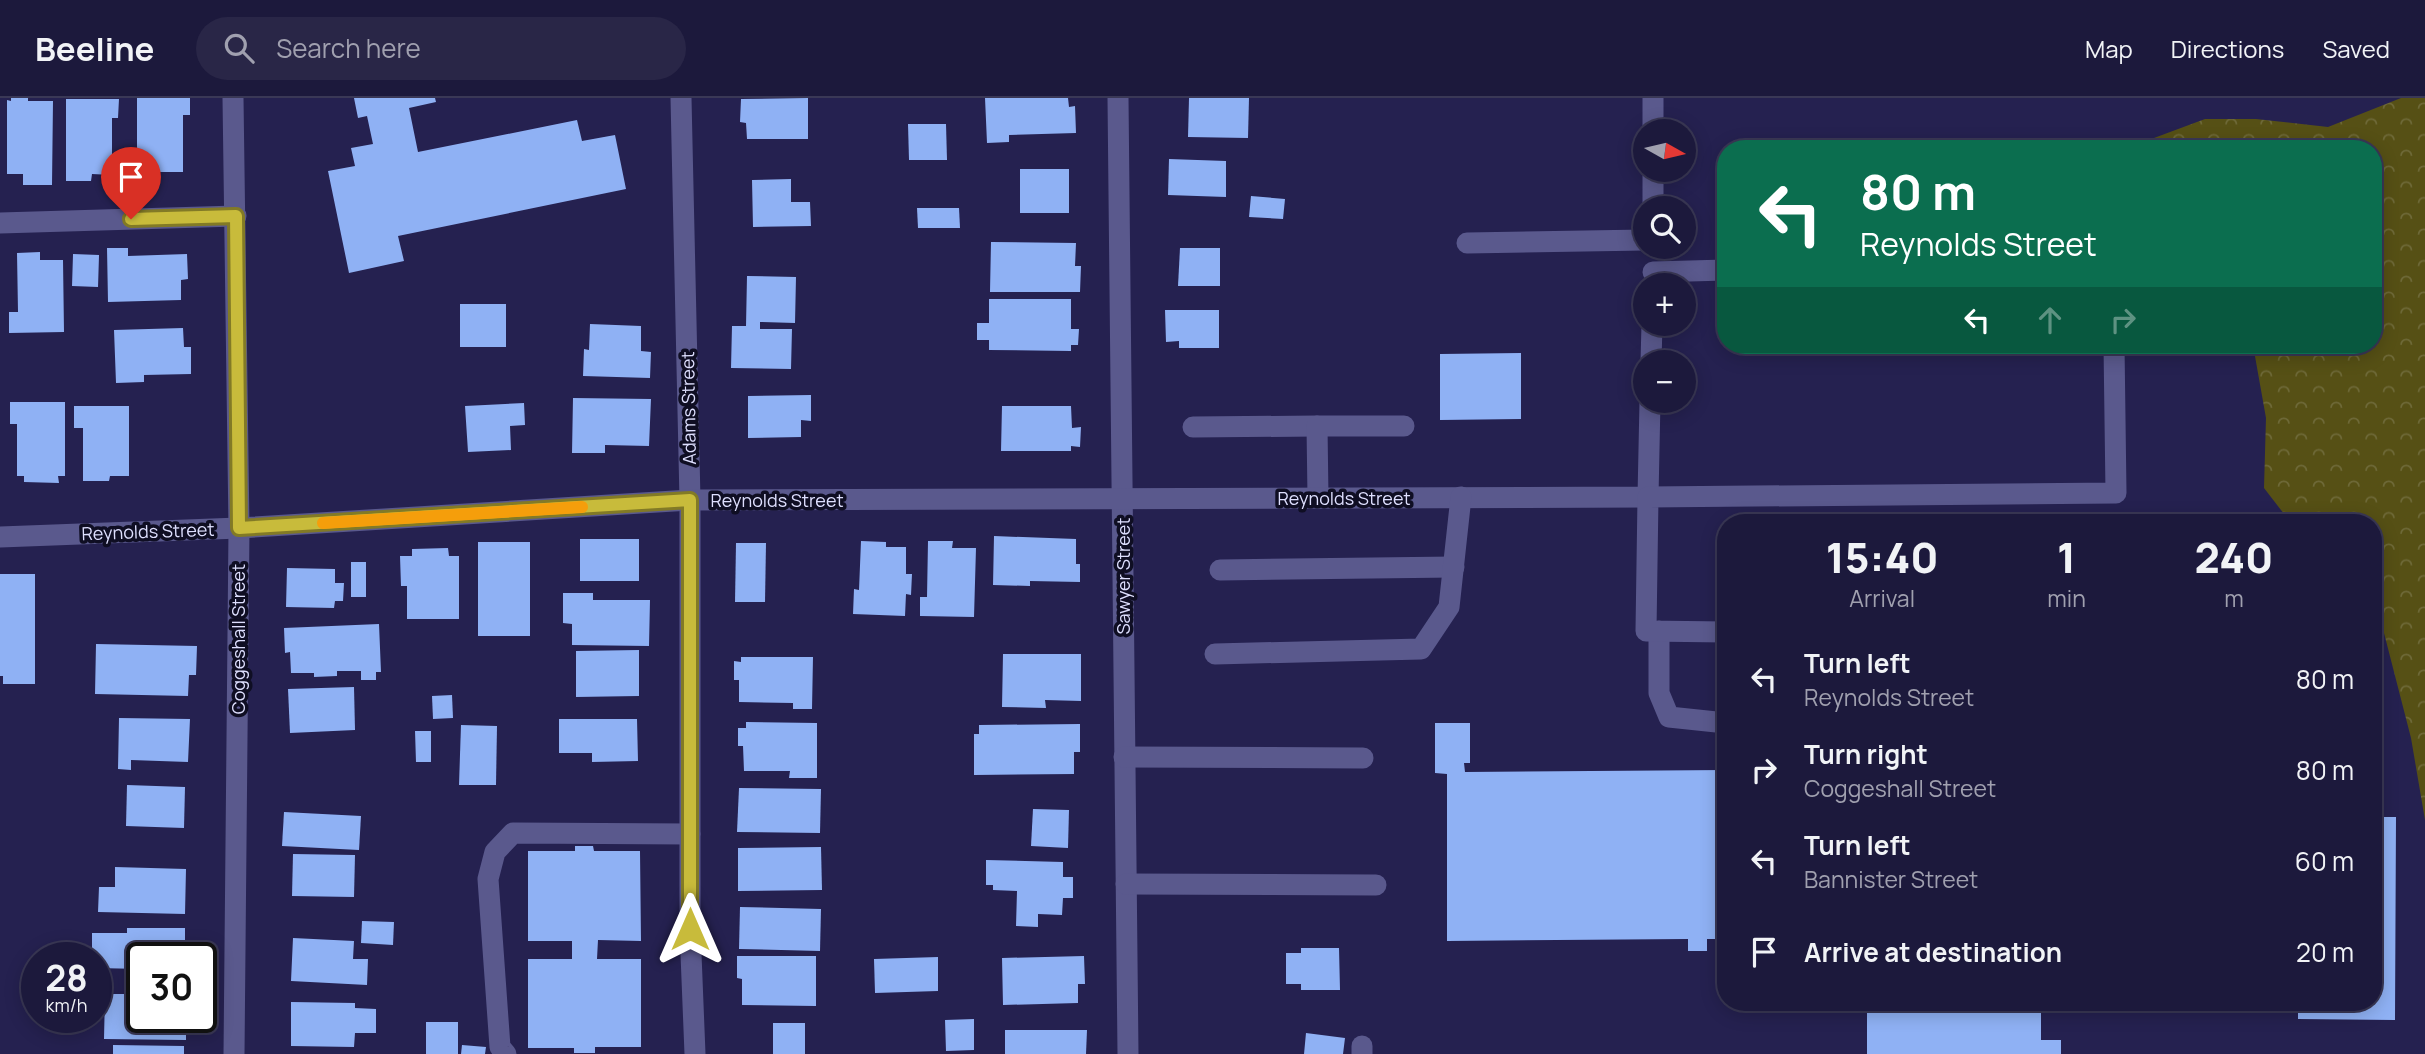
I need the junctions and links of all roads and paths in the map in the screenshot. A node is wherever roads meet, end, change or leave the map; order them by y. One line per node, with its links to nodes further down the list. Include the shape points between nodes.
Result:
1 (233, 98): 6 (street, Coggeshall Street)
2 (681, 98): 21 (street, Adams Street)
3 (1118, 98): 20 (street, Sawyer Street)
4 (1653, 98): 5 (street)
5 (1653, 119)
6 (236, 216): 7 (street); 22 (street, Coggeshall Street)
7 (0, 223)
8 (1633, 240): 9 (street)
9 (1467, 243)
10 (1717, 271): 11 (street)
11 (1696, 274)
12 (2114, 354): 18 (street, Reynolds Street, via 2116,493)
13 (1650, 413): 18 (street)
14 (1317, 426): 15 (street); 16 (street); 19 (street)
15 (1404, 426)
16 (1193, 427)
17 (1461, 497): 18 (street, Reynolds Street); 19 (street, Reynolds Street); 24 (street)
18 (1648, 497): 26 (street, via 1646,631)
19 (1318, 498): 20 (street, Reynolds Street)
20 (1122, 499): 21 (street, Reynolds Street); 30 (street, Sawyer Street)
21 (690, 500): 22 (street, Reynolds Street); 32 (street, Adams Street)
22 (239, 528): 23 (street, Reynolds Street); 35 (street, Coggeshall Street)
23 (0, 537)
24 (1454, 567): 25 (street); 28 (street, via 1449,607 1421,649)
25 (1220, 570)
26 (1660, 631): 27 (street); 29 (street, via 1659,694 1669,717)
27 (1717, 632)
28 (1215, 654)
29 (1717, 722)
30 (1124, 757): 31 (street); 33 (street, Sawyer Street)
31 (1363, 758)
32 (690, 834): 36 (street, via 513,833 495,852 488,878 500,1047); 37 (street, Adams Street)
33 (1126, 884): 34 (street); 38 (street, Sawyer Street)
34 (1376, 885)
35 (234, 1054)
36 (506, 1054)
37 (695, 1054)
38 (1128, 1054)

